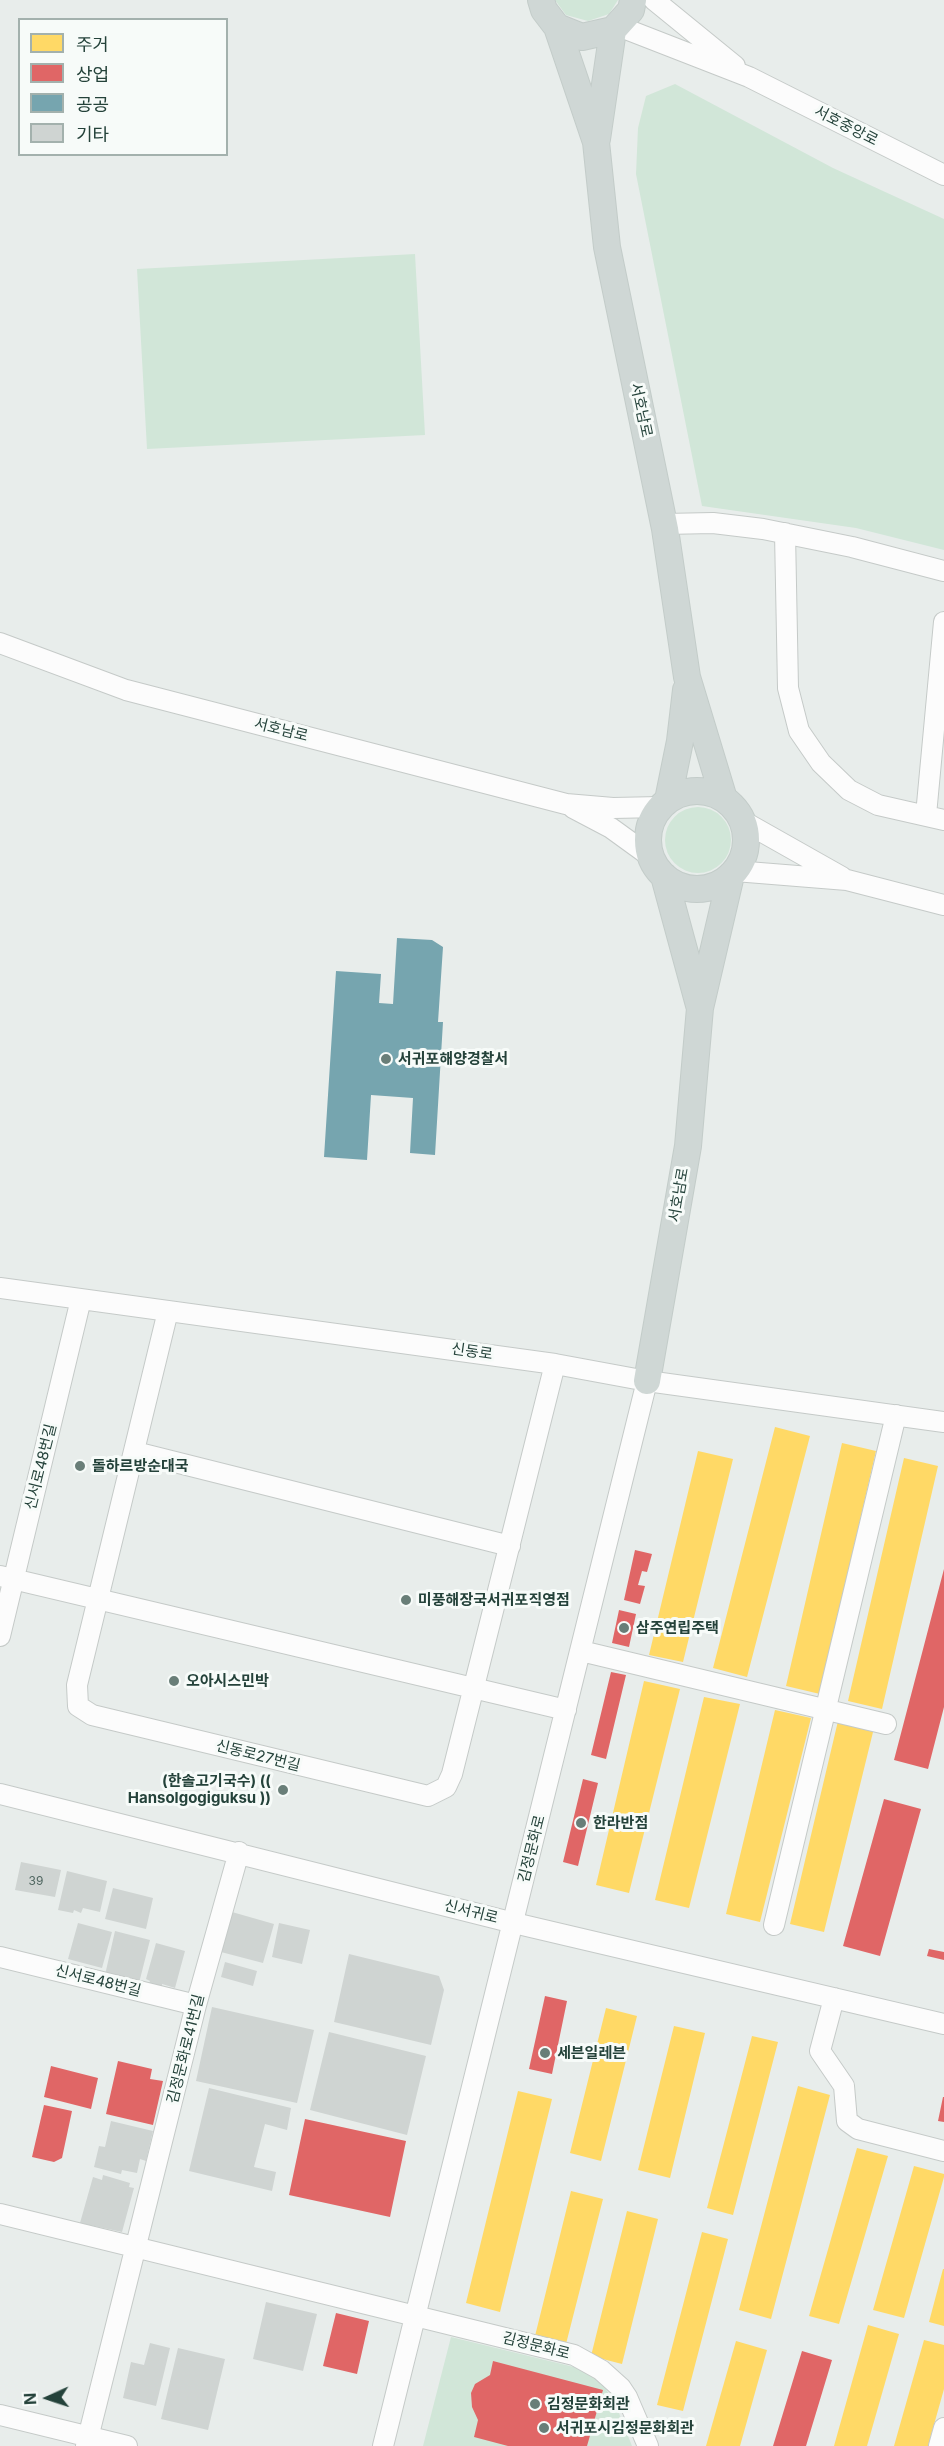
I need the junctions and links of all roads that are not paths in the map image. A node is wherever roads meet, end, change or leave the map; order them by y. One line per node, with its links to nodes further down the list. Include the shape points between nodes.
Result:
1 (541, 0): 4 (main road)
2 (633, 0): 5 (main road, via 631,10)
3 (654, 0): 6 (street)
4 (557, 27): 5 (main road, via 582,37); 7 (main road)
5 (615, 28): 6 (street); 7 (main road)
6 (749, 77): 8 (street, 서호중앙로)
7 (596, 142): 9 (main road, 서호남로, via 608,247)
8 (944, 176)
9 (664, 524): 10 (street, via 713,523); 14 (main road, 서호남로)
10 (785, 533): 11 (street); 18 (street, via 788,688 799,731 821,763 849,790 878,805)
11 (944, 571)
12 (944, 622): 18 (street)
13 (0, 643): 17 (street, 서호남로, via 126,690)
14 (687, 677): 15 (main road); 16 (main road, via 680,741)
15 (724, 799): 16 (main road, via 710,792 694,791); 19 (main road)
16 (664, 803): 17 (street, via 613,808); 20 (main road, via 649,831)
17 (566, 804): 20 (street, via 611,828)
18 (935, 818)
19 (741, 819): 21 (main road, via 745,846); 22 (street)
20 (658, 867): 21 (main road, via 681,887 697,889 718,884); 24 (main road)
21 (733, 873): 22 (street); 24 (main road)
22 (848, 880): 23 (street)
23 (944, 905)
24 (700, 1008): 29 (main road, 서호남로, via 688,1146)
25 (0, 1288): 26 (street, 신동로)
26 (81, 1299): 27 (street, 신동로); 34 (street, 신서로48번길)
27 (168, 1311): 28 (street, 신동로); 32 (street, 신동로27번길)
28 (555, 1364): 29 (street, 신동로); 33 (street, 신동로27번길)
29 (647, 1381): 30 (street, 신동로); 37 (street, 김정문화로)
30 (896, 1415): 31 (street, 신동로); 39 (street)
31 (944, 1422)
32 (135, 1452): 33 (street); 35 (street, 신동로27번길)
33 (510, 1546): 38 (street, 신동로27번길)
34 (7, 1577): 35 (street); 36 (street, 신서로48번길)
35 (100, 1599): 38 (street); 38 (street, 신동로27번길, via 76,1685 76,1701 83,1712 420,1795 434,1795 446,1787)
36 (0, 1636)
37 (581, 1651): 39 (street); 40 (street, 김정문화로)
38 (475, 1688): 40 (street)
39 (826, 1709): 41 (street); 45 (street)
40 (566, 1710): 44 (street, 김정문화로)
41 (886, 1724)
42 (0, 1794): 43 (street, 신서귀로)
43 (238, 1852): 44 (street, 신서귀로); 48 (street, 김정문화로41번길)
44 (514, 1923): 47 (street, 신서귀로); 53 (street, 김정문화로)
45 (774, 1924)
46 (0, 1957): 48 (street, 신서로48번길)
47 (834, 1998): 49 (street, 신서귀로); 50 (street, via 820,2051 844,2086 847,2121 858,2129)
48 (196, 2005): 52 (street, 김정문화로41번길)
49 (944, 2024)
50 (944, 2151)
51 (0, 2214): 52 (street)
52 (136, 2247): 53 (street); 56 (street, 김정문화로41번길)
53 (415, 2316): 58 (street, 김정문화로); 59 (street, 김정문화로, via 574,2355 601,2370 627,2397)
54 (0, 2415): 56 (street)
55 (944, 2428): 60 (street)
56 (88, 2441): 57 (street)
57 (127, 2446)
58 (383, 2446)
59 (648, 2446)
60 (939, 2446)

